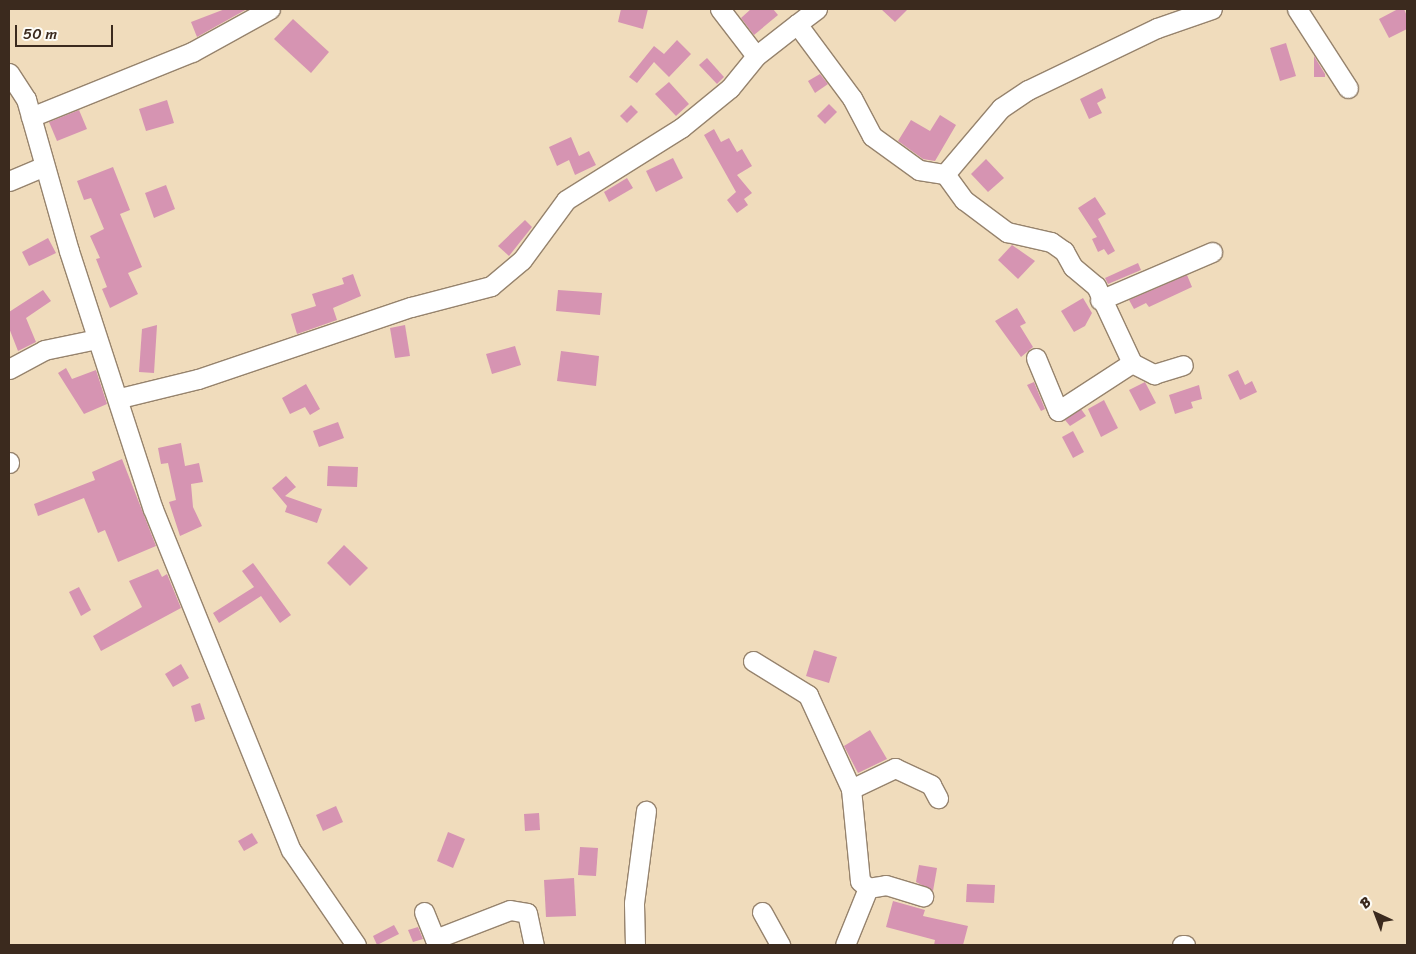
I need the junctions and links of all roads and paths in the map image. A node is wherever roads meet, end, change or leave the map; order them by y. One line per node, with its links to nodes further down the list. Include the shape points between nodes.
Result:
1 (270, 9): 10 (street, via 192,52)
2 (720, 9): 7 (street)
3 (817, 9): 6 (street)
4 (1212, 9): 12 (street, via 1157,28 1028,90 1001,108)
5 (1297, 9): 9 (street)
6 (798, 24): 7 (street); 12 (street, via 852,98 872,136 920,170)
7 (756, 56): 21 (street, via 730,88 681,128 566,200 522,260 491,286 411,306 198,379)
8 (9, 73): 10 (street, via 19,84)
9 (1348, 88)
10 (30, 117): 11 (street)
11 (44, 166): 13 (street); 16 (street)
12 (945, 174): 15 (street, via 964,200 1007,232 1051,242 1064,251 1073,267 1096,286)
13 (9, 181)
14 (1212, 252): 15 (street)
15 (1100, 300): 18 (street)
16 (97, 339): 20 (street, via 44,350); 21 (street)
17 (1036, 358): 18 (street, via 1058,411)
18 (1132, 363): 19 (street, via 1154,374)
19 (1183, 365)
20 (9, 369)
21 (120, 398): 30 (street, via 154,509 277,820 291,850)
22 (753, 661): 23 (street, via 808,695)
23 (851, 789): 24 (street, via 895,768 931,785); 26 (street, via 860,882)
24 (938, 798)
25 (646, 811): 32 (street, via 634,903)
26 (868, 888): 27 (street, via 886,885); 34 (street)
27 (923, 896)
28 (424, 912): 31 (street, via 435,939 510,910 526,913)
29 (762, 912): 33 (street)
30 (356, 945)
31 (534, 945)
32 (635, 945)
33 (780, 945)
34 (845, 945)

